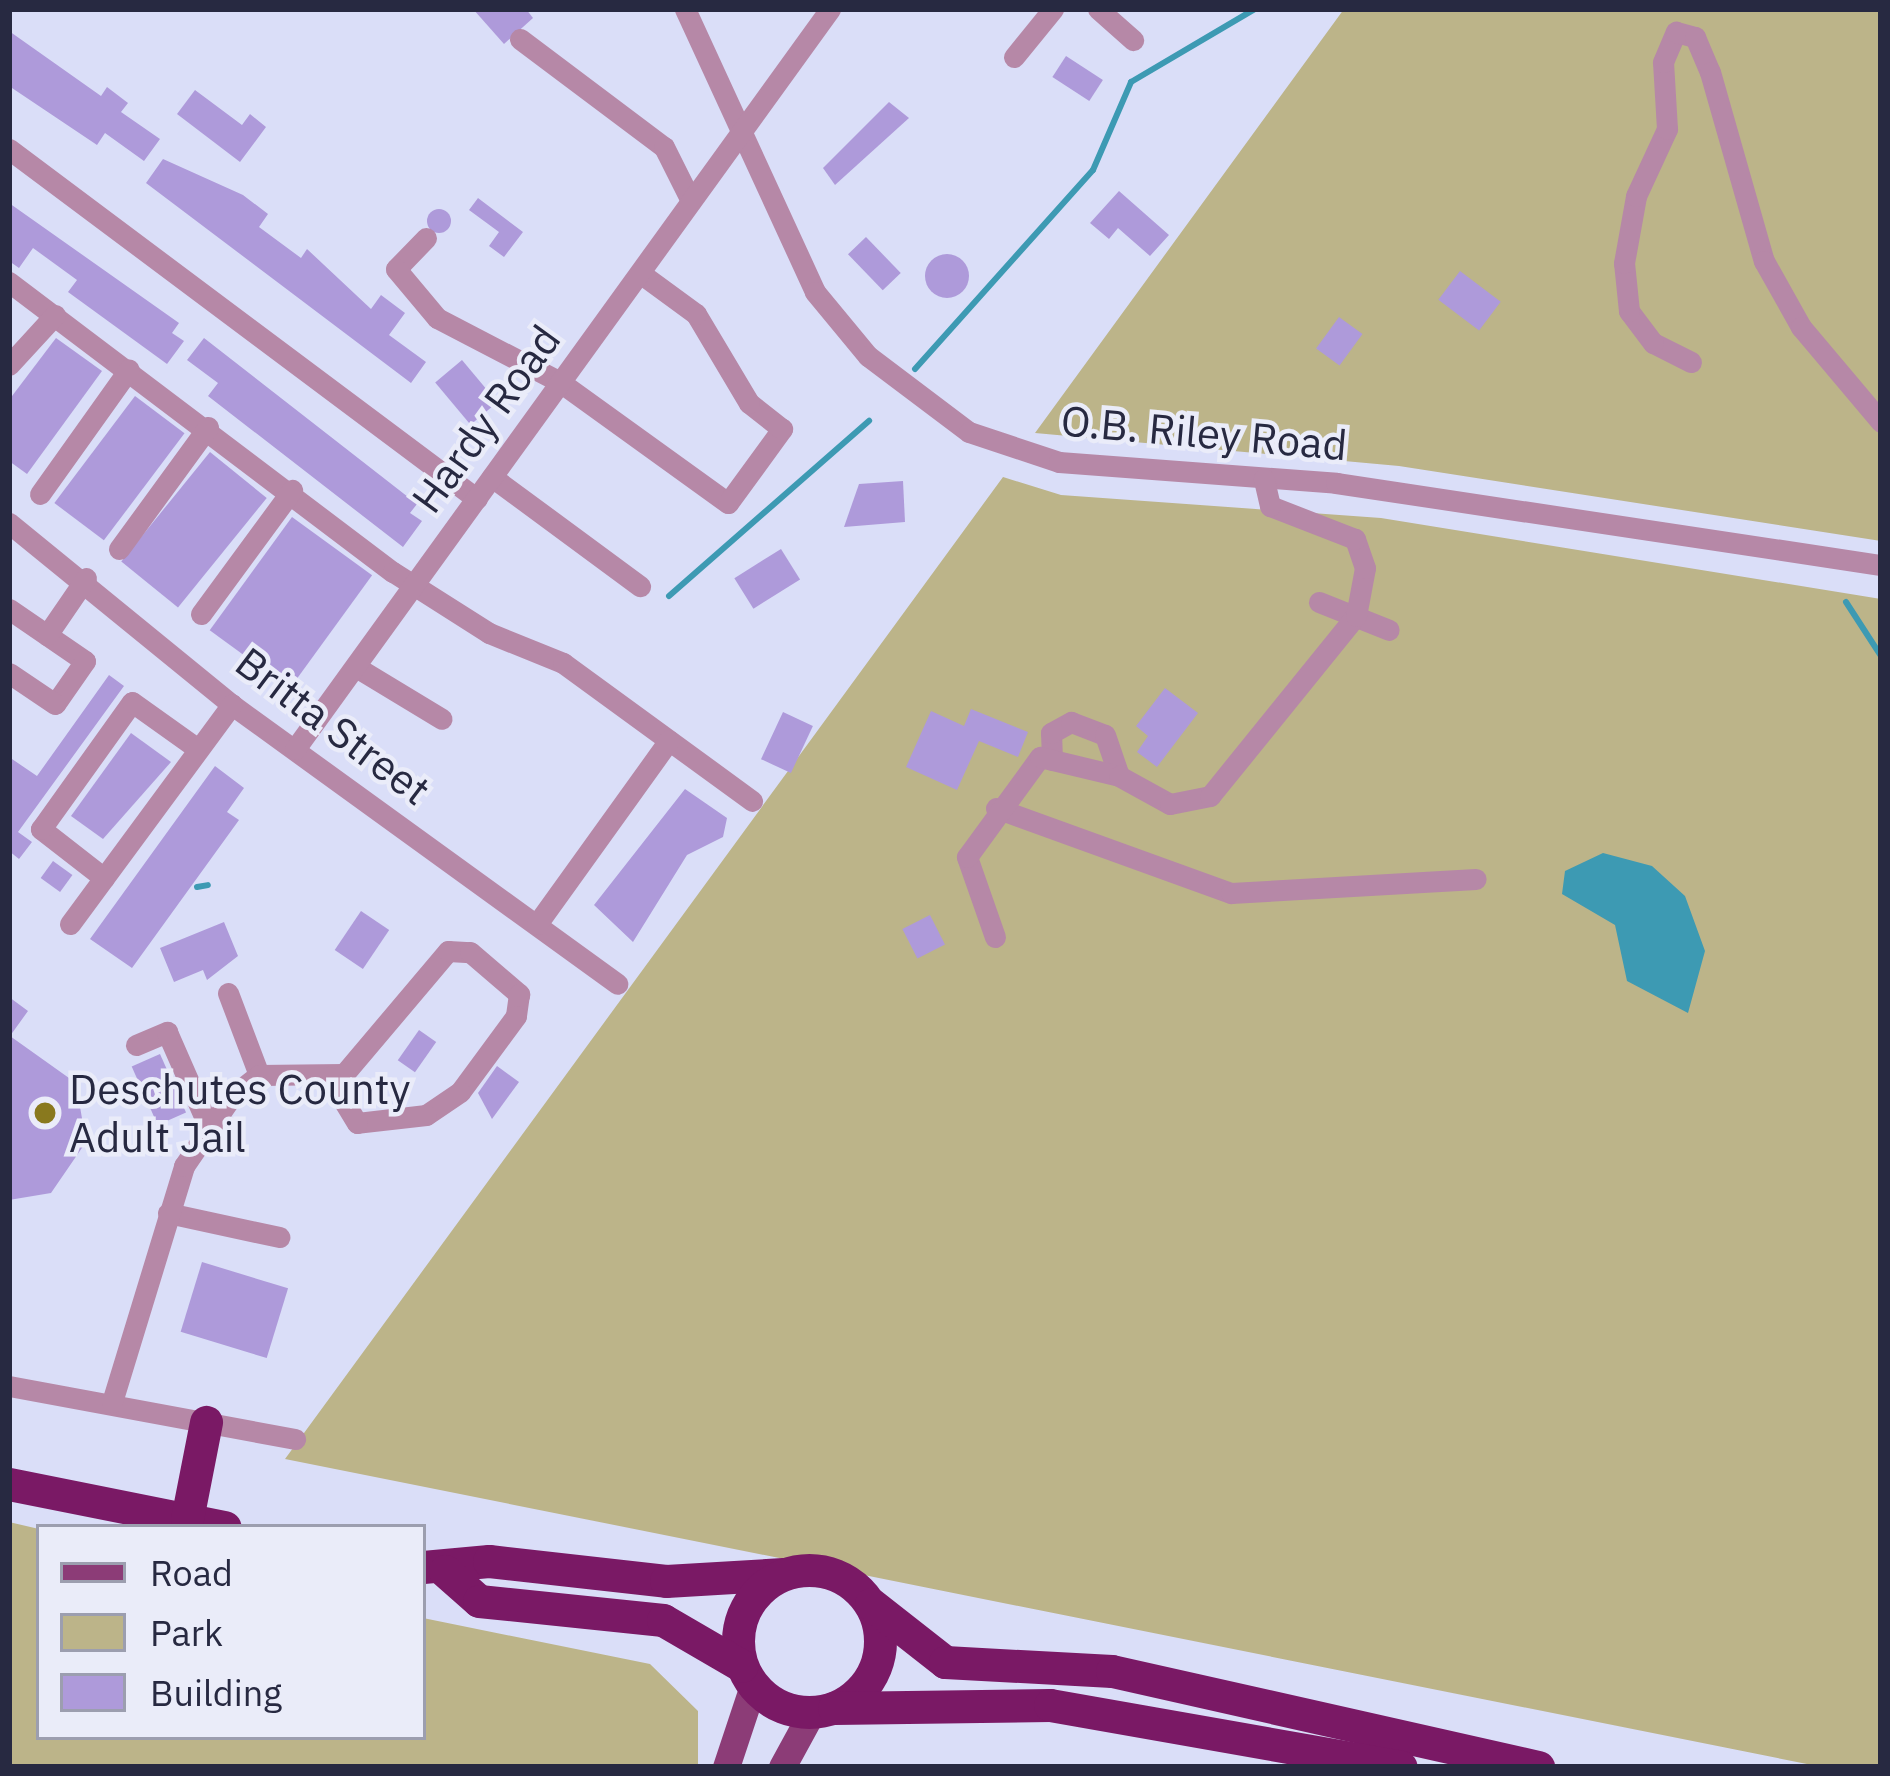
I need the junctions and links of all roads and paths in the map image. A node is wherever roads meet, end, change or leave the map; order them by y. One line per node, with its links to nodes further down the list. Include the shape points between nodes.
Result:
1 (685, 9): 8 (street, O.B. Riley Road)
2 (830, 9): 8 (street, Hardy Road)
3 (1053, 9): 7 (street)
4 (1098, 9): 6 (street)
5 (520, 39): 10 (street, via 664,147)
6 (1133, 40)
7 (1014, 57)
8 (739, 134): 10 (street, Hardy Road); 22 (street, O.B. Riley Road, via 814,292 932,410 1059,463)
9 (9, 148): 25 (street)
10 (691, 201): 12 (street, Hardy Road)
11 (427, 238): 18 (street, via 402,253 403,281 437,318)
12 (640, 273): 18 (street, Hardy Road); 18 (street, via 696,314 749,403 782,429 728,503)
13 (9, 282): 14 (street)
14 (55, 315): 16 (street); 17 (street)
15 (1691, 362): 19 (street, via 1653,343 1629,311 1624,263 1636,196 1667,129 1663,62 1676,32 1695,37 1710,72 1764,261 1801,327)
16 (9, 365)
17 (129, 369): 20 (street); 24 (street)
18 (560, 382): 21 (street, Hardy Road)
19 (1881, 422)
20 (208, 428): 23 (street); 27 (street)
21 (492, 477): 25 (street, Hardy Road); 31 (street)
22 (1264, 479): 28 (street, O.B. Riley Road); 35 (street, via 1270,506 1355,539 1365,568)
23 (292, 490): 30 (street); 34 (street)
24 (40, 494)
25 (477, 499): 30 (street, Hardy Road)
26 (9, 524): 29 (street, Britta Street)
27 (119, 549)
28 (1881, 565)
29 (86, 578): 37 (street); 40 (street, Britta Street)
30 (415, 583): 38 (street, Hardy Road); 42 (street, via 476,626 563,663)
31 (640, 586)
32 (1319, 602): 35 (street)
33 (9, 609): 37 (street)
34 (201, 614)
35 (1356, 616): 36 (street); 46 (street, via 1210,796 1170,804)
36 (1389, 630)
37 (47, 635): 39 (street, via 85,661 55,704)
38 (356, 667): 41 (street); 44 (street, Hardy Road)
39 (9, 673)
40 (232, 704): 43 (street); 44 (street, Britta Street)
41 (442, 718)
42 (669, 740): 47 (street); 52 (street)
43 (198, 749): 49 (street); 49 (street, via 132,702 41,829)
44 (295, 749): 52 (street, Britta Street)
45 (1052, 760): 46 (street); 46 (street, via 1051,734 1071,722 1105,735); 48 (street, via 1040,758)
46 (1119, 776)
47 (752, 801)
48 (996, 808): 50 (street, via 1231,893); 53 (street, via 967,857)
49 (104, 878): 51 (street)
50 (1476, 878)
51 (70, 924)
52 (537, 924): 54 (street, Britta Street)
53 (995, 937)
54 (617, 984)
55 (228, 993): 57 (street)
56 (136, 1045): 59 (street, via 167,1032)
57 (259, 1075): 58 (street); 59 (street)
58 (329, 1077): 58 (street, via 356,1066 448,951 470,952 519,994 516,1016 460,1092 426,1114 357,1123)
59 (208, 1123): 60 (street)
60 (168, 1213): 61 (street); 63 (street)
61 (279, 1237)
62 (9, 1386): 63 (street)
63 (112, 1402): 64 (street)
64 (206, 1422): 65 (street); 67 (highway)
65 (295, 1439)
66 (9, 1484): 67 (highway)
67 (187, 1520): 68 (highway)
68 (209, 1524)
69 (434, 1569): 70 (highway, via 489,1561 666,1581); 72 (highway, via 478,1601 663,1620)
70 (784, 1574): 71 (highway, via 833,1573); 72 (highway, via 740,1622)
71 (871, 1604): 73 (highway, via 876,1664); 77 (highway, via 945,1662 1112,1671)
72 (747, 1676): 73 (highway); 74 (main road)
73 (823, 1710): 75 (main road); 76 (highway, via 1050,1705)
74 (726, 1767)
75 (782, 1767)
76 (1401, 1767)
77 (1538, 1767)

